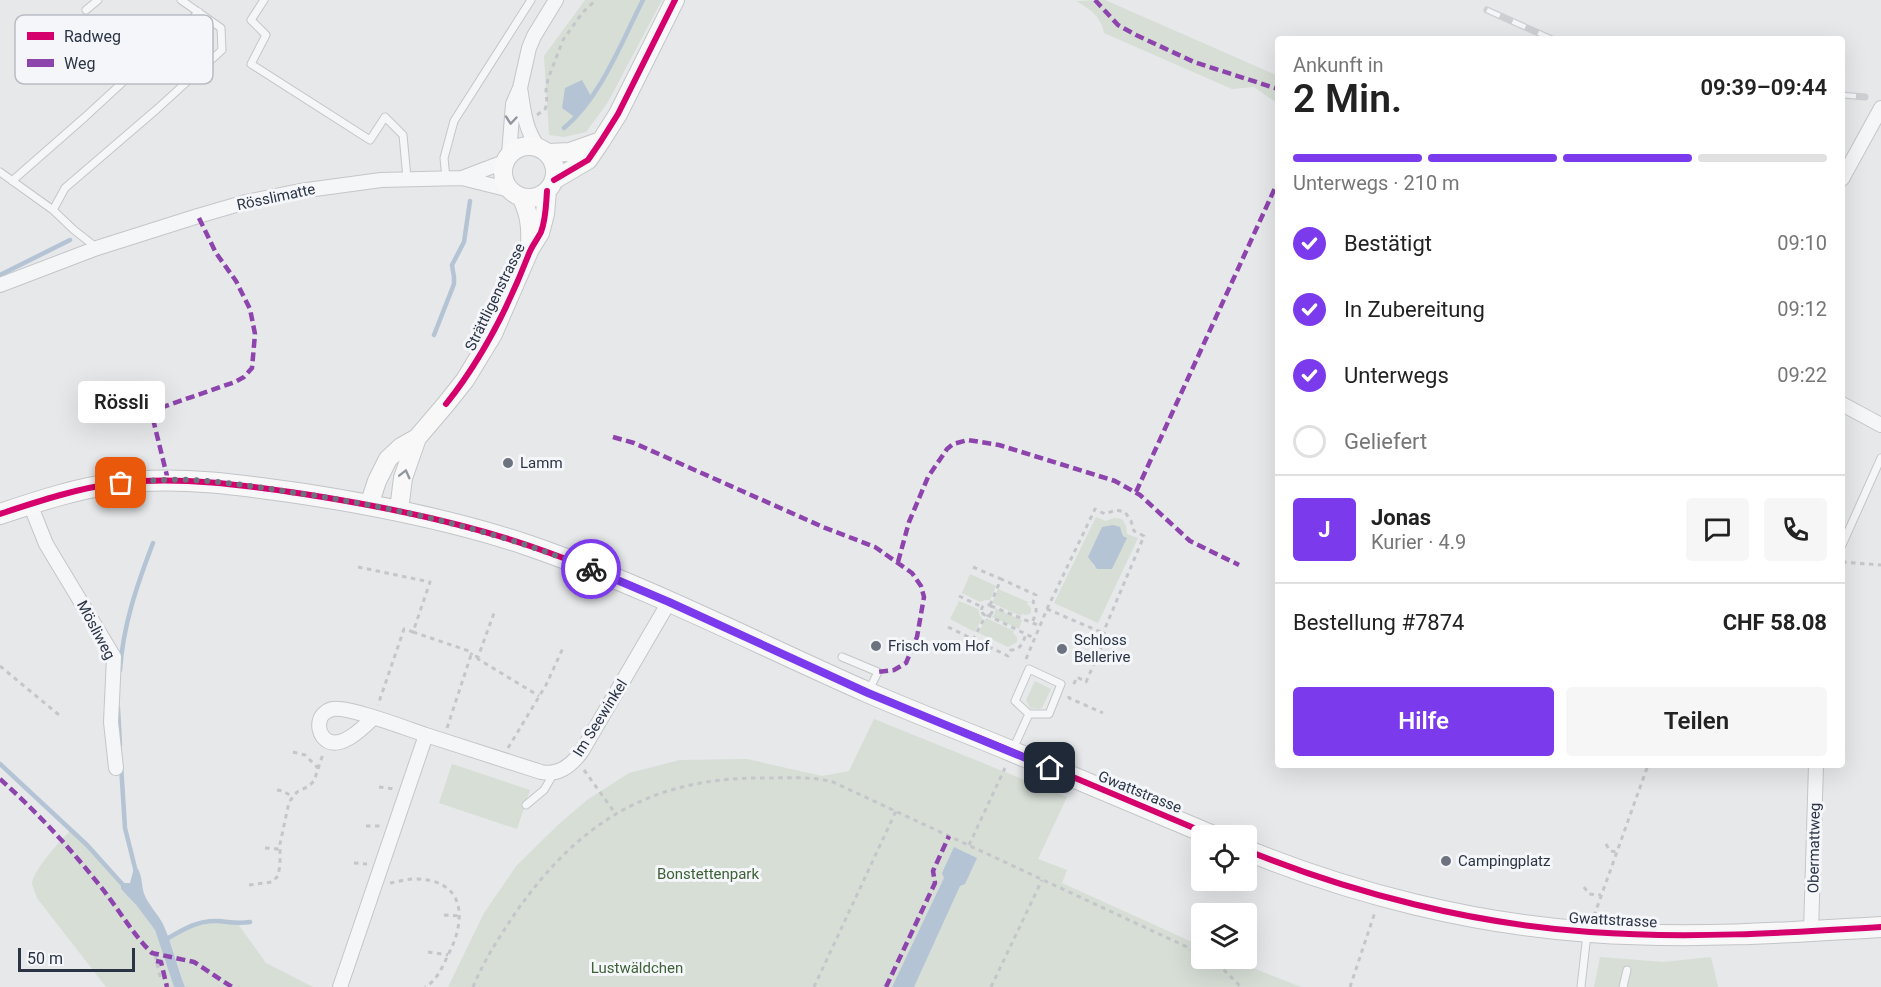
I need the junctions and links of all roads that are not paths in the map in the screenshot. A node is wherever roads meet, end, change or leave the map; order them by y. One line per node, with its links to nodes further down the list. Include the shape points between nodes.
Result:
1 (98, 0): 7 (lane)
2 (181, 0): 8 (lane)
3 (264, 0): 22 (lane, via 251,20 266,36 250,64 370,140 385,117 403,135)
4 (531, 0): 24 (lane, via 453,121 444,158)
5 (556, 0): 15 (street, via 529,48)
6 (675, 0): 17 (main road)
7 (86, 10)
8 (199, 12): 9 (lane); 10 (lane)
9 (196, 15)
10 (203, 15)
11 (213, 22): 12 (lane, via 221,28 222,50)
12 (213, 58)
13 (121, 84): 25 (lane)
14 (185, 84): 28 (lane, via 65,188)
15 (520, 88): 18 (street, via 525,122); 19 (street, one-way to 19, via 513,104)
16 (1881, 108): 21 (street)
17 (601, 141): 18 (main road, via 570,152); 26 (main road, via 588,160)
18 (543, 150): 19 (main road, via 526,145); 26 (main road, via 554,163)
19 (507, 158): 23 (street, Rösslimatte); 27 (main road, via 503,177)
20 (0, 172): 25 (lane)
21 (1845, 174)
22 (407, 178): 24 (street, Rösslimatte); 29 (street, Rösslimatte, via 352,182 246,202)
23 (462, 178): 24 (street, Rösslimatte); 27 (street, Rösslimatte)
24 (446, 179)
25 (12, 181): 28 (lane)
26 (550, 186): 27 (main road, via 535,197); 30 (main road, Strättligenstrasse, via 543,224)
27 (515, 193): 30 (main road, Strättligenstrasse, via 528,210)
28 (53, 210): 29 (lane)
29 (97, 249): 31 (street, Rösslimatte)
30 (530, 249): 34 (main road, Strättligenstrasse, via 506,308 478,360)
31 (0, 285)
32 (1845, 407): 33 (street)
33 (1881, 425)
34 (417, 438): 37 (main road, Strättligenstrasse, via 388,459); 38 (main road, Strättligenstrasse, one-way to 34, via 403,478)
35 (1881, 458): 40 (lane)
36 (30, 504): 37 (main road, Gwattstrasse, via 105,485 189,480); 39 (main road, Gwattstrasse); 48 (street, Mösliweg, via 46,544 114,657 111,722)
37 (369, 505): 38 (main road, Gwattstrasse)
38 (399, 510): 41 (main road, Gwattstrasse, via 530,546)
39 (0, 514)
40 (1845, 538)
41 (669, 602): 43 (main road, Gwattstrasse); 50 (street, Im Seewinkel, via 577,759)
42 (842, 657): 43 (lane, via 878,672)
43 (868, 693): 47 (main road, Gwattstrasse)
44 (1029, 714): 44 (lane, via 1048,714 1061,684 1029,669 1015,701); 47 (lane)
45 (373, 718): 45 (street, via 334,708 320,718 319,727 322,736 334,743 362,729); 46 (street)
46 (426, 735): 50 (street); 58 (street)
47 (1012, 752): 52 (main road, Gwattstrasse)
48 (116, 768)
49 (1816, 768): 56 (street, Obermattweg)
50 (554, 773): 51 (lane, via 544,790)
51 (525, 805)
52 (1191, 827)
53 (1257, 853): 54 (main road, Gwattstrasse, via 1310,874 1430,907 1493,920)
54 (1591, 923): 56 (main road, Gwattstrasse, via 1685,935); 59 (lane)
55 (1881, 927): 56 (main road, Gwattstrasse)
56 (1811, 931)
57 (1627, 970): 60 (lane)
58 (340, 987)
59 (1581, 987)
60 (1623, 987)

